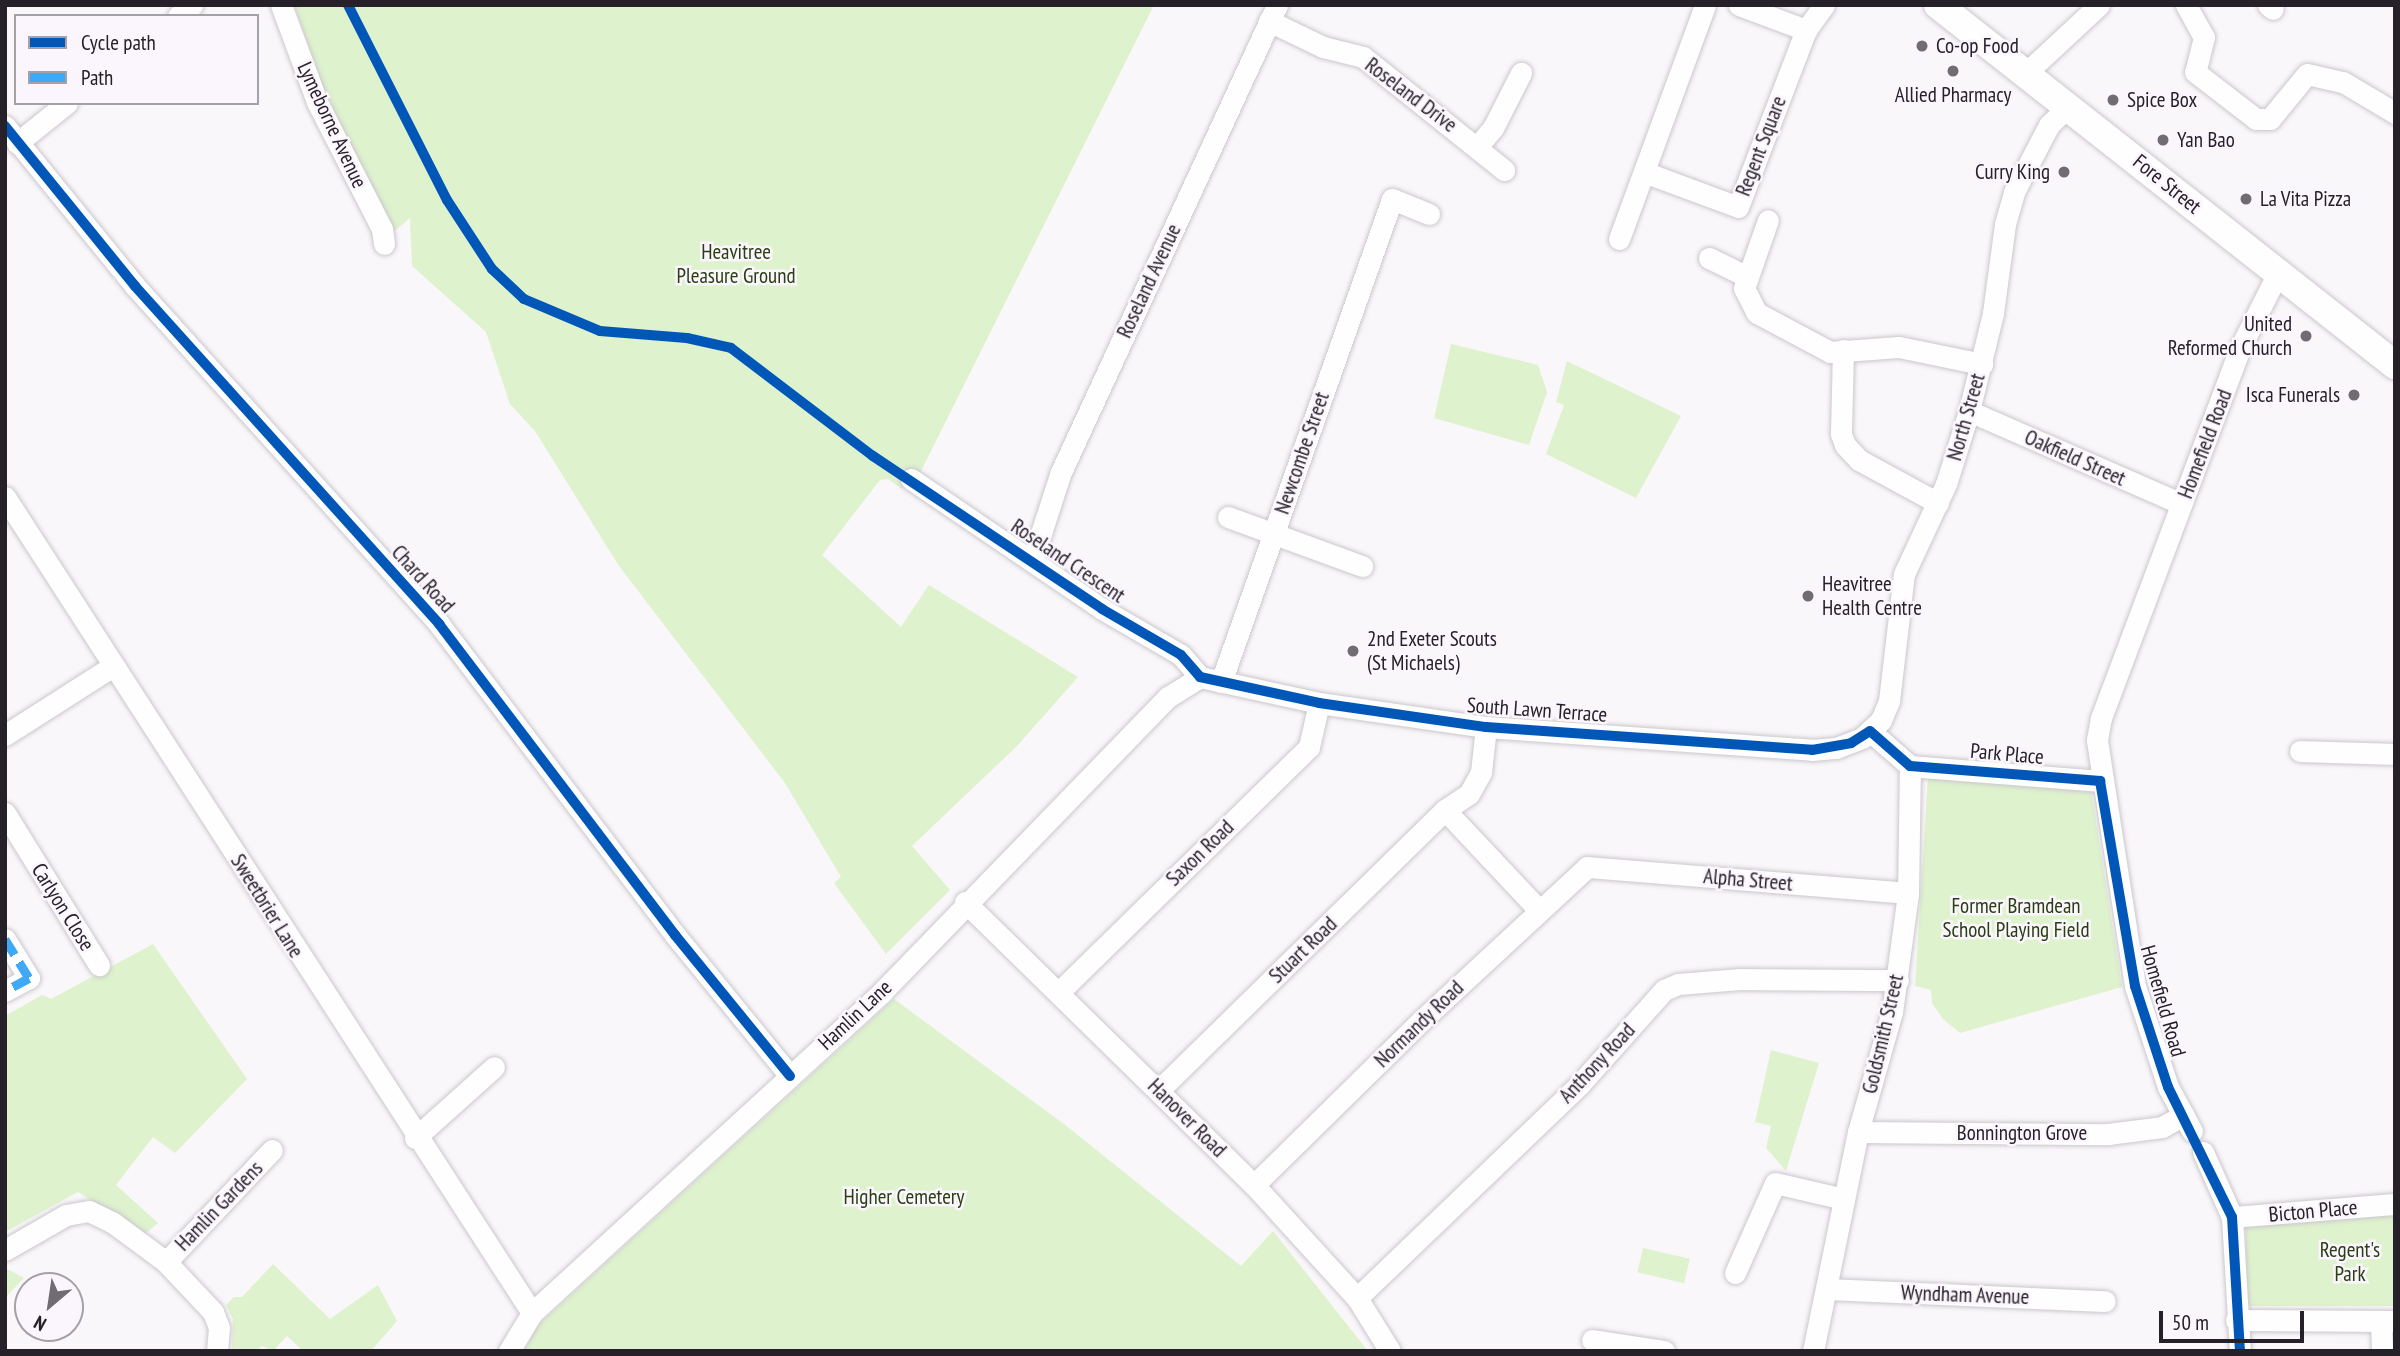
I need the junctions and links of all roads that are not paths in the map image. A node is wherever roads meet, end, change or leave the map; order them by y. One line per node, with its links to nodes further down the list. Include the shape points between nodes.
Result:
1 (281, 5): 22 (street, Lymeborne Avenue, via 317,102 382,229)
2 (1705, 5): 18 (street)
3 (1739, 5): 9 (street)
4 (1824, 5): 9 (street, Regent Square)
5 (1938, 5): 10 (main road, Fore Street)
6 (2099, 5): 10 (street)
7 (2186, 5): 14 (street, via 2204,37 2195,72 2256,119 2270,119 2307,74 2343,82)
8 (1273, 13): 16 (street, Roseland Drive, via 1323,47 1363,57); 36 (street, Roseland Avenue, via 1061,472)
9 (1806, 30): 18 (street, Regent Square, via 1738,207)
10 (2027, 72): 13 (main road, Fore Street)
11 (1521, 73): 16 (street, via 1493,128)
12 (63, 105): 15 (street)
13 (2069, 106): 24 (main road, Fore Street); 27 (street, North Street, via 2049,125 2014,192)
14 (2395, 113)
15 (11, 134): 60 (street, Chard Road, via 135,286 439,625 675,935)
16 (1477, 147): 17 (street, Roseland Drive)
17 (1504, 170)
18 (1644, 172): 21 (street)
19 (1429, 214): 35 (street, Newcombe Street, via 1392,199)
20 (1768, 220): 25 (street)
21 (1619, 239)
22 (384, 244)
23 (1709, 258): 25 (street)
24 (2278, 273): 28 (main road, Fore Street); 33 (street, Homefield Road, via 2241,346)
25 (1748, 277): 26 (street, via 1744,288 1757,313 1830,352)
26 (1843, 350): 27 (street, via 1899,348); 32 (street, via 1841,434 1845,444 1859,460)
27 (1982, 365): 29 (street, North Street)
28 (2395, 365)
29 (1969, 411): 32 (street, North Street); 33 (street, Oakfield Street)
30 (911, 479): 36 (street, Roseland Crescent)
31 (5, 498): 38 (street, Sweetbrier Lane)
32 (1938, 503): 42 (street, North Street, via 1904,574 1889,701)
33 (2182, 505): 47 (street, Homefield Road, via 2101,718)
34 (1228, 517): 35 (street)
35 (1274, 534): 37 (street); 39 (street, Newcombe Street)
36 (1032, 561): 39 (street, Roseland Crescent, via 1181,655)
37 (1362, 566)
38 (113, 666): 43 (street); 64 (street, Sweetbrier Lane)
39 (1210, 680): 40 (street, South Lawn Terrace); 52 (street, Hamlin Lane, via 1168,696)
40 (1319, 703): 41 (street, South Lawn Terrace); 58 (street, Saxon Road, via 1309,747)
41 (1486, 727): 42 (street, South Lawn Terrace, via 1812,750 1852,743); 48 (street, Stuart Road, via 1475,785)
42 (1870, 732): 46 (street)
43 (5, 735)
44 (2300, 751): 45 (street)
45 (2395, 754)
46 (1910, 766): 47 (street, Park Place); 51 (street, Goldsmith Street)
47 (2100, 781): 62 (street, Homefield Road, via 2135,986 2164,1076)
48 (1445, 810): 53 (street); 61 (street, Stuart Road)
49 (5, 813): 55 (street, Carlyon Close)
50 (1587, 867): 51 (street, Alpha Street); 53 (street, Normandy Road)
51 (1908, 893): 56 (street, Goldsmith Street)
52 (965, 902): 58 (street, Hanover Road); 60 (street, Hamlin Lane, via 882,992)
53 (1538, 909): 67 (street, Normandy Road)
54 (5, 939): 57 (street, via 29,978)
55 (99, 965)
56 (1898, 980): 63 (street, Goldsmith Street); 75 (street, Anthony Road, via 1740,979 1678,984 1664,990 1580,1084)
57 (5, 991)
58 (1059, 992): 61 (street, Hanover Road)
59 (494, 1067): 64 (street)
60 (790, 1076): 77 (street, Hamlin Lane)
61 (1160, 1089): 67 (street, Hanover Road)
62 (2188, 1123): 63 (street, Bonnington Grove, via 2108,1134)
63 (1858, 1132): 68 (street, Goldsmith Street)
64 (415, 1138): 77 (street, Sweetbrier Lane)
65 (272, 1150): 72 (street, Hamlin Gardens)
66 (2203, 1152): 70 (street)
67 (1254, 1185): 75 (street, Hanover Road)
68 (1844, 1199): 73 (street, via 1775,1183); 74 (street, Goldsmith Street)
69 (2395, 1204): 70 (street, Bicton Place)
70 (2232, 1217): 78 (street)
71 (5, 1250): 72 (street, Hamlin Gardens, via 66,1215 89,1211 112,1222)
72 (166, 1262): 81 (street, Hamlin Gardens, via 213,1312 219,1328)
73 (1735, 1273)
74 (1826, 1289): 76 (street, Wyndham Avenue); 85 (street, Goldsmith Street)
75 (1357, 1298): 83 (street, Hanover Road)
76 (2105, 1300)
77 (532, 1313): 82 (street, Hamlin Lane)
78 (2236, 1320): 79 (street); 86 (street)
79 (2388, 1321): 87 (street)
80 (1592, 1340): 84 (street)
81 (217, 1351)
82 (509, 1351)
83 (1390, 1351)
84 (1664, 1351)
85 (1814, 1351)
86 (2239, 1351)
87 (2382, 1351)

